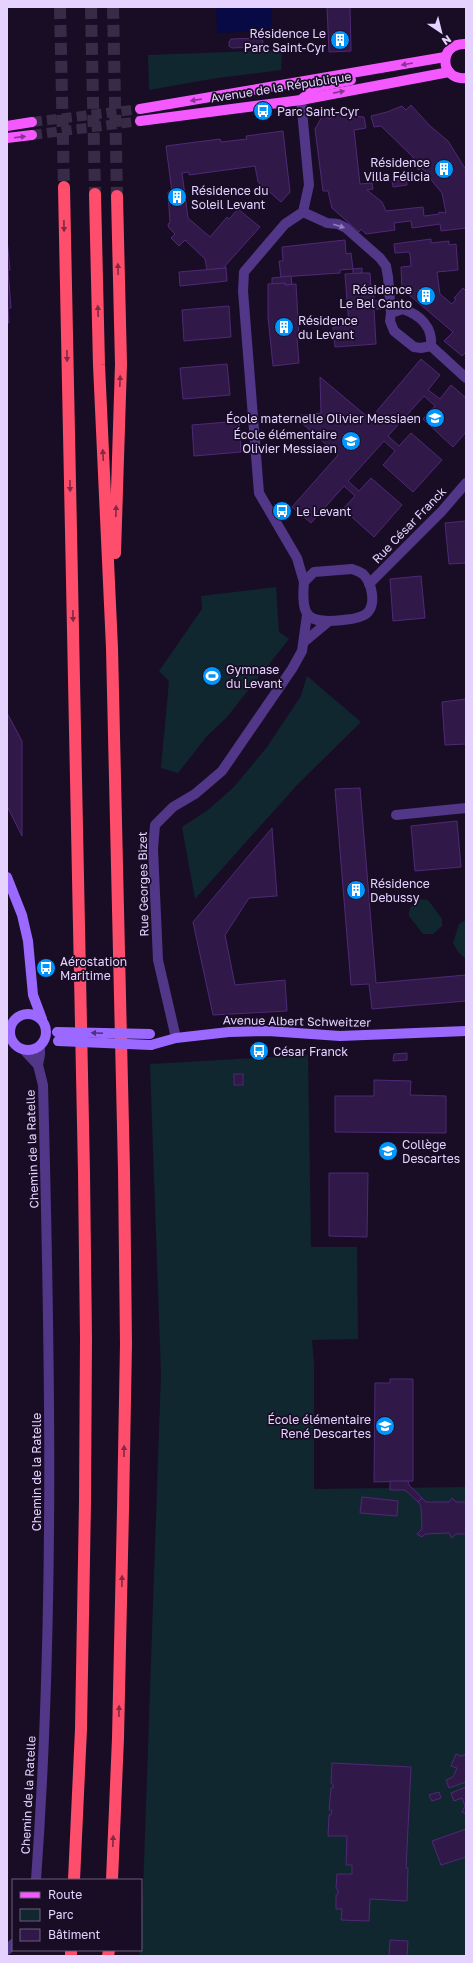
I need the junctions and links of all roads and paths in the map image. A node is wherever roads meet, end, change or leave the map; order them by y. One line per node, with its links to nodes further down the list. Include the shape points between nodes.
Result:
1 (466, 44): 2 (main road, via 451,48)
2 (445, 57): 3 (main road, Avenue de la République, one-way to 3); 4 (main road)
3 (370, 70): 6 (main road, via 358,79 317,87); 7 (main road, Avenue de la République, one-way to 7)
4 (449, 72): 5 (main road, via 459,78); 6 (main road, Avenue de la République, one-way to 4)
5 (466, 78)
6 (301, 100): 8 (main road, Avenue de la République); 16 (street, via 309,185)
7 (140, 109)
8 (140, 121)
9 (32, 122): 10 (main road)
10 (7, 126)
11 (32, 135): 12 (main road, one-way to 11)
12 (7, 138)
13 (64, 187): 44 (highway, one-way to 44, via 86,1331 81,1721)
14 (95, 194): 28 (highway, one-way to 14, via 99,366)
15 (117, 196): 28 (highway, one-way to 15, via 121,364)
16 (303, 212): 17 (street, one-way to 17, via 346,228 380,258 386,266); 21 (street, via 286,224 244,272 243,291 259,493)
17 (391, 313): 18 (street, via 390,321 394,331 414,347); 18 (street, via 403,309 412,312 429,328)
18 (431, 346): 19 (street)
19 (466, 378)
20 (466, 483): 24 (street, Rue César Franck)
21 (297, 558): 22 (street); 23 (street)
22 (314, 572): 23 (street); 24 (street, via 352,569 362,573)
23 (304, 582): 25 (street, via 303,608)
24 (370, 584): 26 (street, via 372,605 367,613 357,618)
25 (307, 615): 26 (street, via 316,621); 27 (street, Rue Georges Bizet)
26 (328, 622): 27 (street, Rue Georges Bizet)
27 (304, 642): 38 (street, Rue Georges Bizet, via 292,669 222,771 196,794 172,807 155,825 153,849 158,960)
28 (112, 648): 45 (highway, one-way to 28, via 118,1738 126,1344)
29 (466, 808): 30 (street)
30 (396, 815)
31 (7, 877): 32 (street, via 22,915 28,940)
32 (33, 994): 33 (street); 34 (street)
33 (26, 1014): 34 (street, via 32,1014); 35 (street)
34 (43, 1022): 37 (street); 40 (street, via 46,1034)
35 (9, 1024): 39 (street)
36 (466, 1032): 38 (street, Avenue Albert Schweitzer, via 340,1036 268,1031)
37 (58, 1037): 38 (street, Avenue Albert Schweitzer, bridge, via 150,1040); 40 (street, Avenue Albert Schweitzer)
38 (176, 1038)
39 (10, 1042): 41 (street)
40 (41, 1045): 41 (street, via 35,1049); 42 (street, Chemin de la Ratelle)
41 (24, 1050): 42 (street, Chemin de la Ratelle)
42 (38, 1065): 43 (street, Chemin de la Ratelle, via 43,1085 49,1342 47,1695)
43 (36, 1879)
44 (74, 1879)
45 (112, 1879)

